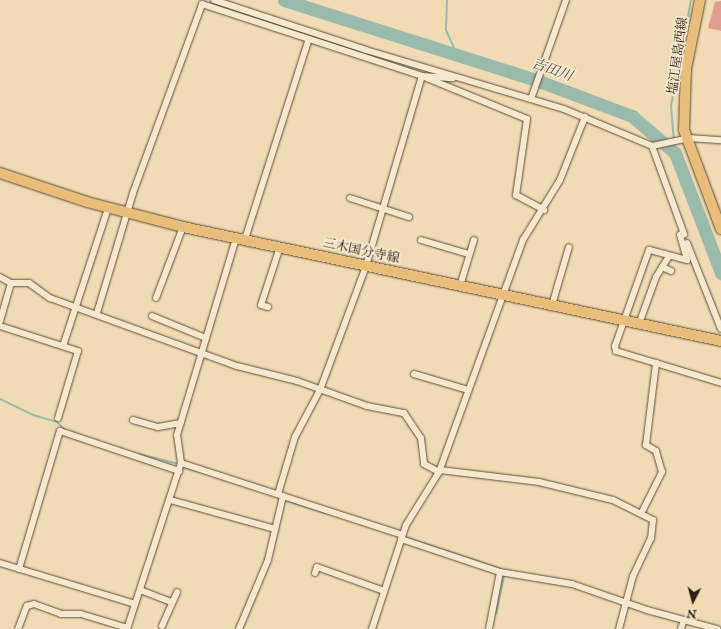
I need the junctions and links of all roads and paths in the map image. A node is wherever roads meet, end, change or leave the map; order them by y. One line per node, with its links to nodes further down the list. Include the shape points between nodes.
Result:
1 (214, 0): 6 (street, via 366,50)
2 (566, 0): 7 (street)
3 (700, 0): 9 (main road, 塩江屋島西線, via 685,83)
4 (308, 42): 5 (street); 17 (street, via 202,4); 22 (street)
5 (422, 76): 6 (street); 15 (street); 16 (street, via 527,119 516,195)
6 (468, 79): 7 (street)
7 (532, 96): 8 (street)
8 (585, 117): 11 (street); 16 (street, via 560,180)
9 (683, 139): 10 (street); 11 (street); 20 (main road, 塩江屋島西線)
10 (721, 140)
11 (654, 145): 21 (street)
12 (0, 173): 14 (main road, 三木国分寺線)
13 (350, 198): 15 (street)
14 (108, 208): 17 (main road, 三木国分寺線); 38 (street)
15 (383, 208): 18 (street); 29 (street)
16 (544, 210): 35 (street, via 524,240)
17 (127, 213): 19 (main road, 三木国分寺線); 40 (street)
18 (409, 217)
19 (183, 227): 22 (main road, 三木国分寺線); 36 (street)
20 (721, 229)
21 (683, 232): 28 (street, via 680,235 687,260); 46 (street)
22 (240, 238): 26 (main road, 三木国分寺線); 47 (street)
23 (420, 240): 27 (street)
24 (474, 240): 27 (street)
25 (569, 246): 37 (street)
26 (280, 247): 29 (main road, 三木国分寺線); 39 (street, via 261,305)
27 (468, 254): 34 (street)
28 (670, 256): 30 (street); 42 (street, via 649,250)
29 (366, 266): 34 (main road, 三木国分寺線); 54 (street)
30 (662, 267): 31 (street); 44 (street)
31 (672, 271)
32 (0, 277): 33 (street)
33 (11, 283): 38 (street, via 29,283 50,298); 43 (street)
34 (460, 286): 35 (main road, 三木国分寺線)
35 (504, 295): 37 (main road, 三木国分寺線); 55 (street)
36 (156, 298)
37 (552, 305): 42 (main road, 三木国分寺線)
38 (76, 307): 40 (street); 49 (street)
39 (268, 307)
40 (97, 313): 50 (street)
41 (152, 316): 47 (street)
42 (622, 320): 44 (main road, 三木国分寺線); 51 (street, via 616,351)
43 (0, 321)
44 (639, 324): 48 (main road, 三木国分寺線)
45 (0, 326): 49 (street)
46 (721, 328)
47 (206, 338): 50 (street)
48 (721, 342)
49 (63, 346): 56 (street, via 78,351)
50 (202, 352): 54 (street); 58 (street)
51 (656, 364): 53 (street); 64 (street, via 646,445 656,451 662,472)
52 (414, 374): 55 (street)
53 (721, 383)
54 (320, 390): 61 (street, via 367,406 404,413 421,438 424,464); 62 (street, via 295,437)
55 (468, 390): 61 (street)
56 (58, 418)
57 (133, 420): 58 (street, via 158,426)
58 (181, 422): 59 (street, via 177,444)
59 (181, 463): 60 (street); 62 (street)
60 (179, 471): 63 (street); 68 (street, via 60,432)
61 (439, 471): 64 (street, via 538,482 613,500); 66 (street)
62 (282, 497): 65 (street); 66 (street)
63 (170, 500): 65 (street); 71 (street)
64 (642, 512): 75 (street, via 654,527 633,576)
65 (275, 529): 81 (street, via 268,560)
66 (401, 537): 69 (street); 72 (street)
67 (0, 563): 68 (street)
68 (19, 569): 76 (street)
69 (500, 572): 75 (street, via 550,578); 83 (street)
70 (315, 573): 72 (street, via 317,567)
71 (140, 590): 74 (street); 76 (street)
72 (384, 591): 82 (street)
73 (177, 592): 74 (street)
74 (172, 602): 78 (street)
75 (626, 603): 77 (street); 84 (street)
76 (135, 604): 80 (street)
77 (684, 620): 85 (street); 86 (street)
78 (162, 626)
79 (18, 629): 80 (street, via 27,606 34,604 61,614 81,614)
80 (127, 629)
81 (239, 629)
82 (372, 629)
83 (490, 629)
84 (619, 629)
85 (681, 629)
86 (717, 629)

